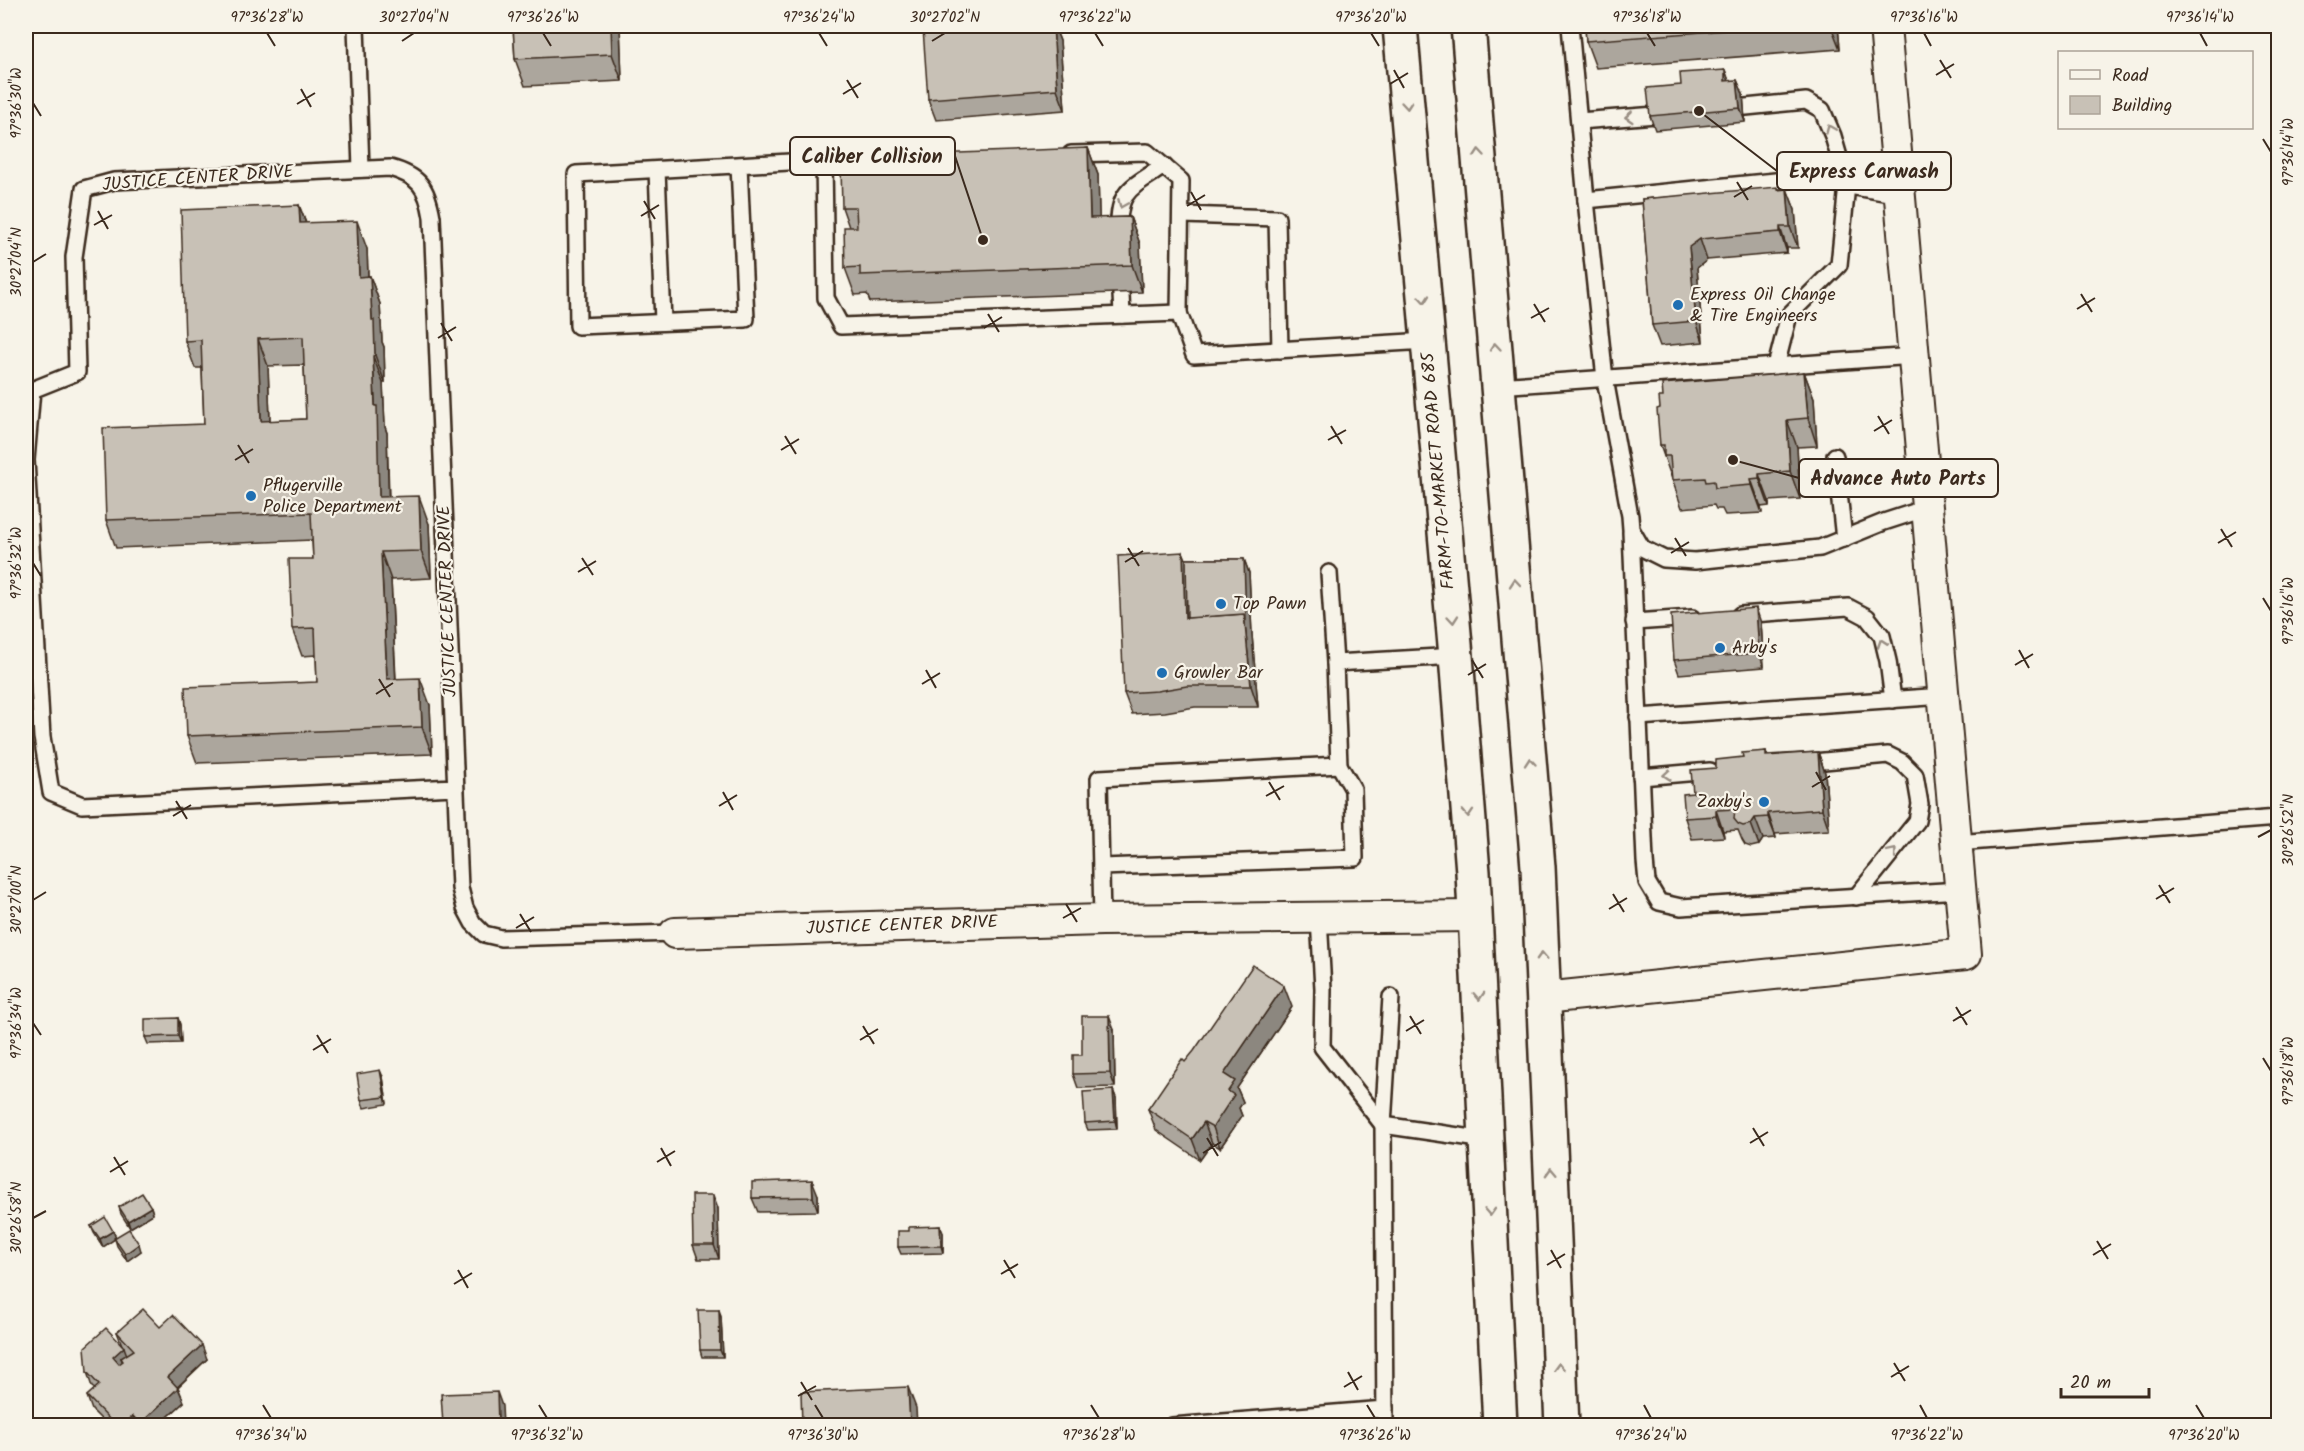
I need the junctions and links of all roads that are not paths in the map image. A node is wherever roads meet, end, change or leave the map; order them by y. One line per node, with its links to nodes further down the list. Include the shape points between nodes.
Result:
1 (356, 26): 14 (lane)
2 (1400, 26): 23 (main road, FARM-TO-MARKET ROAD 685, one-way to 23)
3 (1468, 26): 28 (main road, one-way to 3)
4 (1570, 26): 8 (lane)
5 (1886, 26): 17 (street)
6 (1710, 110): 16 (lane, one-way to 6, via 1822,110 1806,101)
7 (1687, 112): 8 (lane, one-way to 8)
8 (1579, 121): 18 (lane)
9 (1051, 155): 13 (lane, via 1147,152)
10 (884, 159): 11 (lane)
11 (824, 160): 12 (lane); 21 (lane, via 826,298 841,326)
12 (739, 165): 15 (lane); 22 (lane, via 746,319)
13 (1164, 166): 19 (lane, via 1181,181); 21 (lane, one-way to 21, via 1129,188 1118,211)
14 (361, 169): 46 (lane, JUSTICE CENTER DRIVE, via 390,168 408,173 429,200); 46 (lane, JUSTICE CENTER DRIVE, via 114,181 84,189 74,257 77,372 32,390 26,460 42,737 51,792 82,805)
15 (657, 170): 22 (lane); 22 (lane, via 576,174 578,326)
16 (1847, 185): 17 (lane); 18 (lane, via 1805,178); 26 (lane, via 1839,266 1789,315)
17 (1900, 195): 25 (street)
18 (1586, 200): 27 (lane)
19 (1182, 215): 20 (lane); 24 (lane, via 1277,218)
20 (1179, 313): 21 (lane); 24 (lane, via 1194,355)
21 (1122, 315)
22 (663, 322)
23 (1427, 341): 24 (lane); 37 (main road, FARM-TO-MARKET ROAD 685, one-way to 37)
24 (1280, 351)
25 (1914, 356): 26 (lane); 30 (street)
26 (1776, 366): 27 (lane)
27 (1605, 379): 28 (lane); 31 (lane)
28 (1498, 386): 57 (main road, one-way to 28, via 1538,867)
29 (1835, 456): 32 (lane)
30 (1927, 508): 32 (lane); 39 (street)
31 (1631, 529): 32 (lane, via 1642,548 1649,552 1664,559 1695,561 1820,548); 36 (lane)
32 (1844, 539)
33 (1329, 573): 38 (lane)
34 (1729, 615): 40 (lane, one-way to 34, via 1882,636 1867,617 1848,607)
35 (1705, 617): 36 (lane)
36 (1634, 622): 41 (lane)
37 (1456, 656): 38 (lane); 52 (main road, FARM-TO-MARKET ROAD 685, one-way to 52)
38 (1335, 663): 42 (lane)
39 (1944, 696): 40 (lane); 48 (street)
40 (1893, 700): 41 (lane)
41 (1638, 717): 45 (lane)
42 (1339, 765): 49 (lane, via 1099,778); 49 (lane, via 1353,789 1355,858)
43 (1782, 765): 51 (lane, one-way to 43, via 1917,821 1920,804 1915,775 1888,755)
44 (1723, 770): 45 (lane, one-way to 45)
45 (1641, 777): 51 (lane, via 1647,882 1659,902 1681,907)
46 (455, 787): 55 (lane, JUSTICE CENTER DRIVE, via 460,888 465,908 484,934 501,938)
47 (2278, 818): 48 (lane)
48 (1956, 843): 50 (street)
49 (1101, 867): 54 (lane)
50 (1960, 890): 51 (lane); 57 (street, via 1966,954)
51 (1856, 897)
52 (1475, 916): 53 (street, JUSTICE CENTER DRIVE); 59 (main road, FARM-TO-MARKET ROAD 685, one-way to 59)
53 (1319, 918): 54 (street, JUSTICE CENTER DRIVE); 58 (lane, via 1322,1047)
54 (1102, 920): 55 (street, JUSTICE CENTER DRIVE)
55 (675, 933)
56 (1392, 997): 58 (lane)
57 (1544, 998): 64 (main road, one-way to 57)
58 (1383, 1125): 59 (lane); 60 (lane)
59 (1486, 1140): 63 (main road, FARM-TO-MARKET ROAD 685, one-way to 63)
60 (1385, 1409): 61 (lane); 62 (lane)
61 (1179, 1425)
62 (1385, 1425)
63 (1500, 1425)
64 (1562, 1425)

